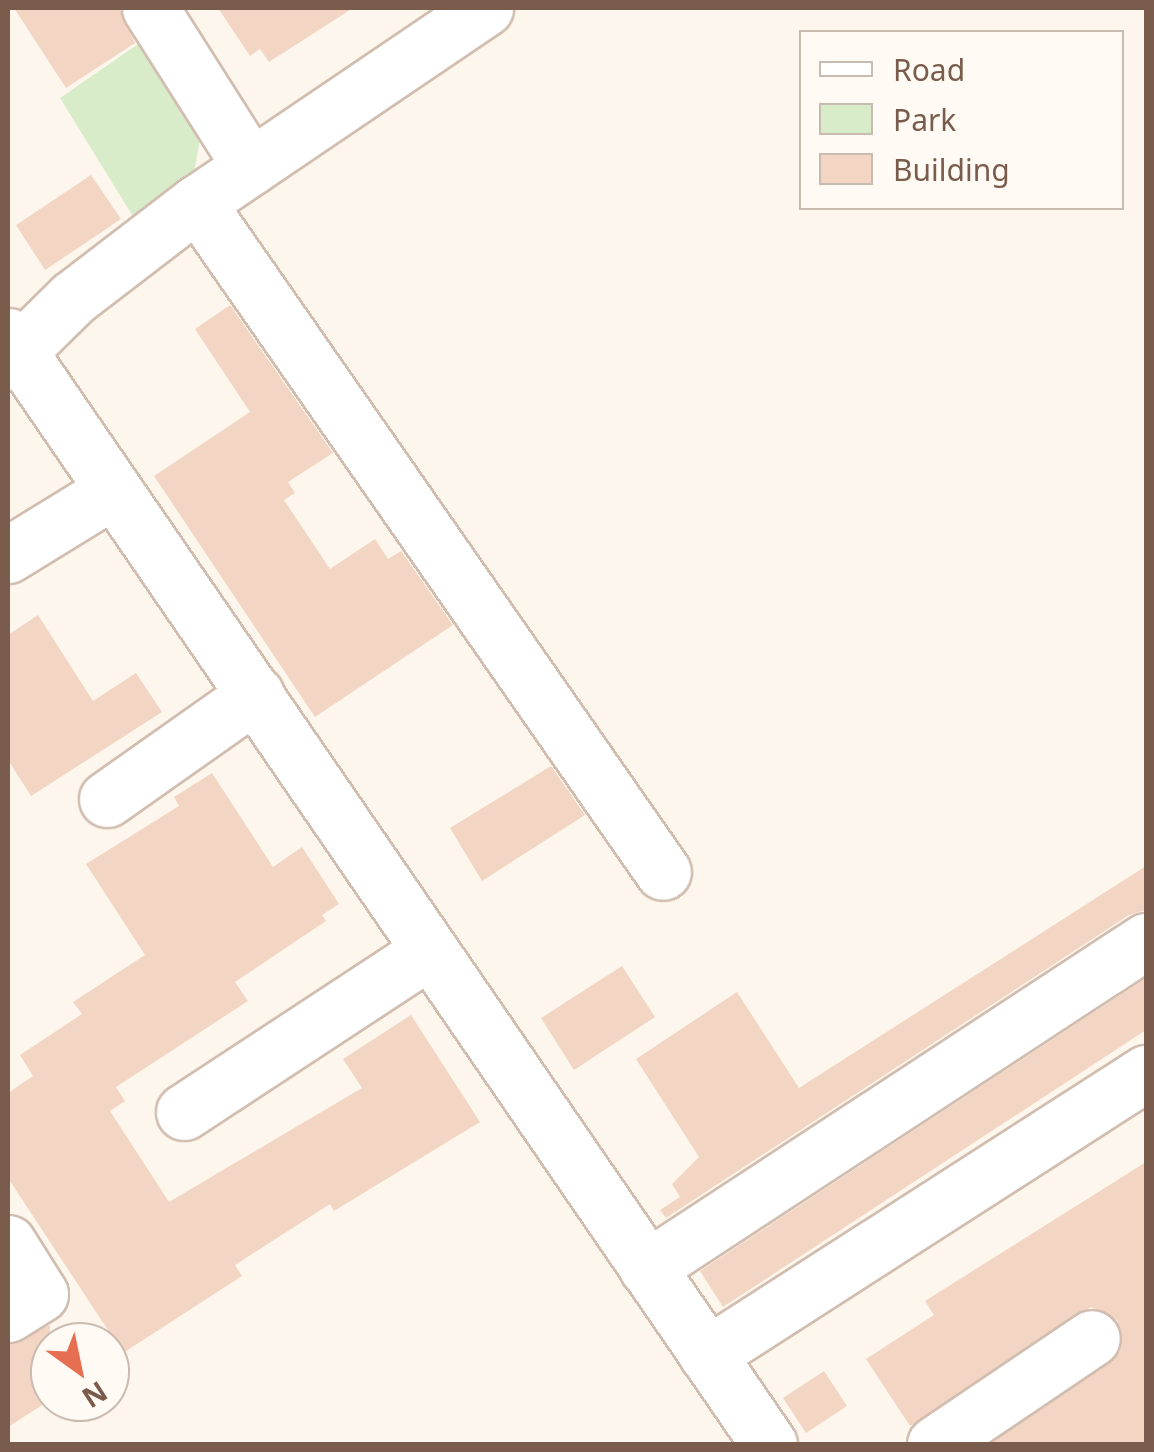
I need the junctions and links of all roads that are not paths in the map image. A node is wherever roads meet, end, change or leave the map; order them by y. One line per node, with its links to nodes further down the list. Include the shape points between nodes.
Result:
1 (150, 8): 3 (street)
2 (485, 8): 3 (street)
3 (251, 167): 4 (street)
4 (197, 202): 5 (street); 10 (street)
5 (10, 349): 6 (street)
6 (112, 490): 7 (street); 8 (street)
7 (8, 555)
8 (256, 694): 9 (street); 12 (street)
9 (107, 799)
10 (663, 872)
11 (1146, 941): 16 (street)
12 (429, 950): 14 (street); 16 (street)
13 (1146, 1073): 19 (street)
14 (184, 1112)
15 (8, 1244): 17 (street, via 40,1294)
16 (647, 1268): 19 (street)
17 (8, 1314)
18 (1092, 1338): 21 (street)
19 (707, 1355): 20 (street)
20 (769, 1444)
21 (935, 1444)

